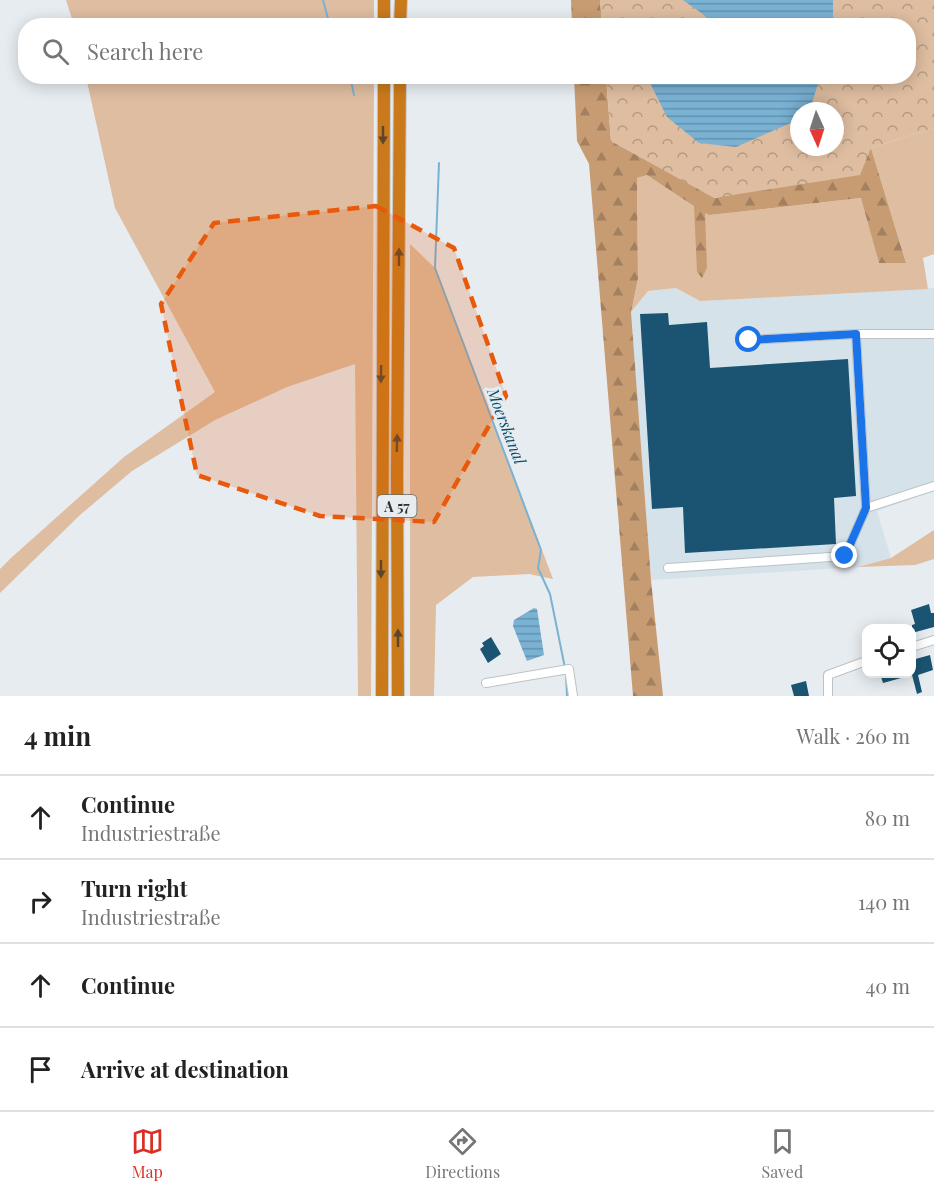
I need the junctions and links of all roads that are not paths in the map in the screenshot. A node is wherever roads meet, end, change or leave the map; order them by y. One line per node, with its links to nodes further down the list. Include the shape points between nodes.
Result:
1 (384, 0): 3 (highway)
2 (401, 0): 4 (highway)
3 (384, 18)
4 (400, 18)
5 (384, 84): 17 (highway, A 57, one-way to 17)
6 (400, 84): 18 (highway, A 57, one-way to 6)
7 (856, 334): 8 (street); 9 (street); 11 (street)
8 (934, 334)
9 (749, 340)
10 (934, 486): 11 (street)
11 (866, 508): 12 (street, via 845,556)
12 (668, 568)
13 (934, 640): 14 (street)
14 (916, 646)
15 (862, 662): 20 (street, via 828,675)
16 (486, 682): 19 (street, via 566,669)
17 (382, 696)
18 (398, 696)
19 (573, 696)
20 (828, 696)

